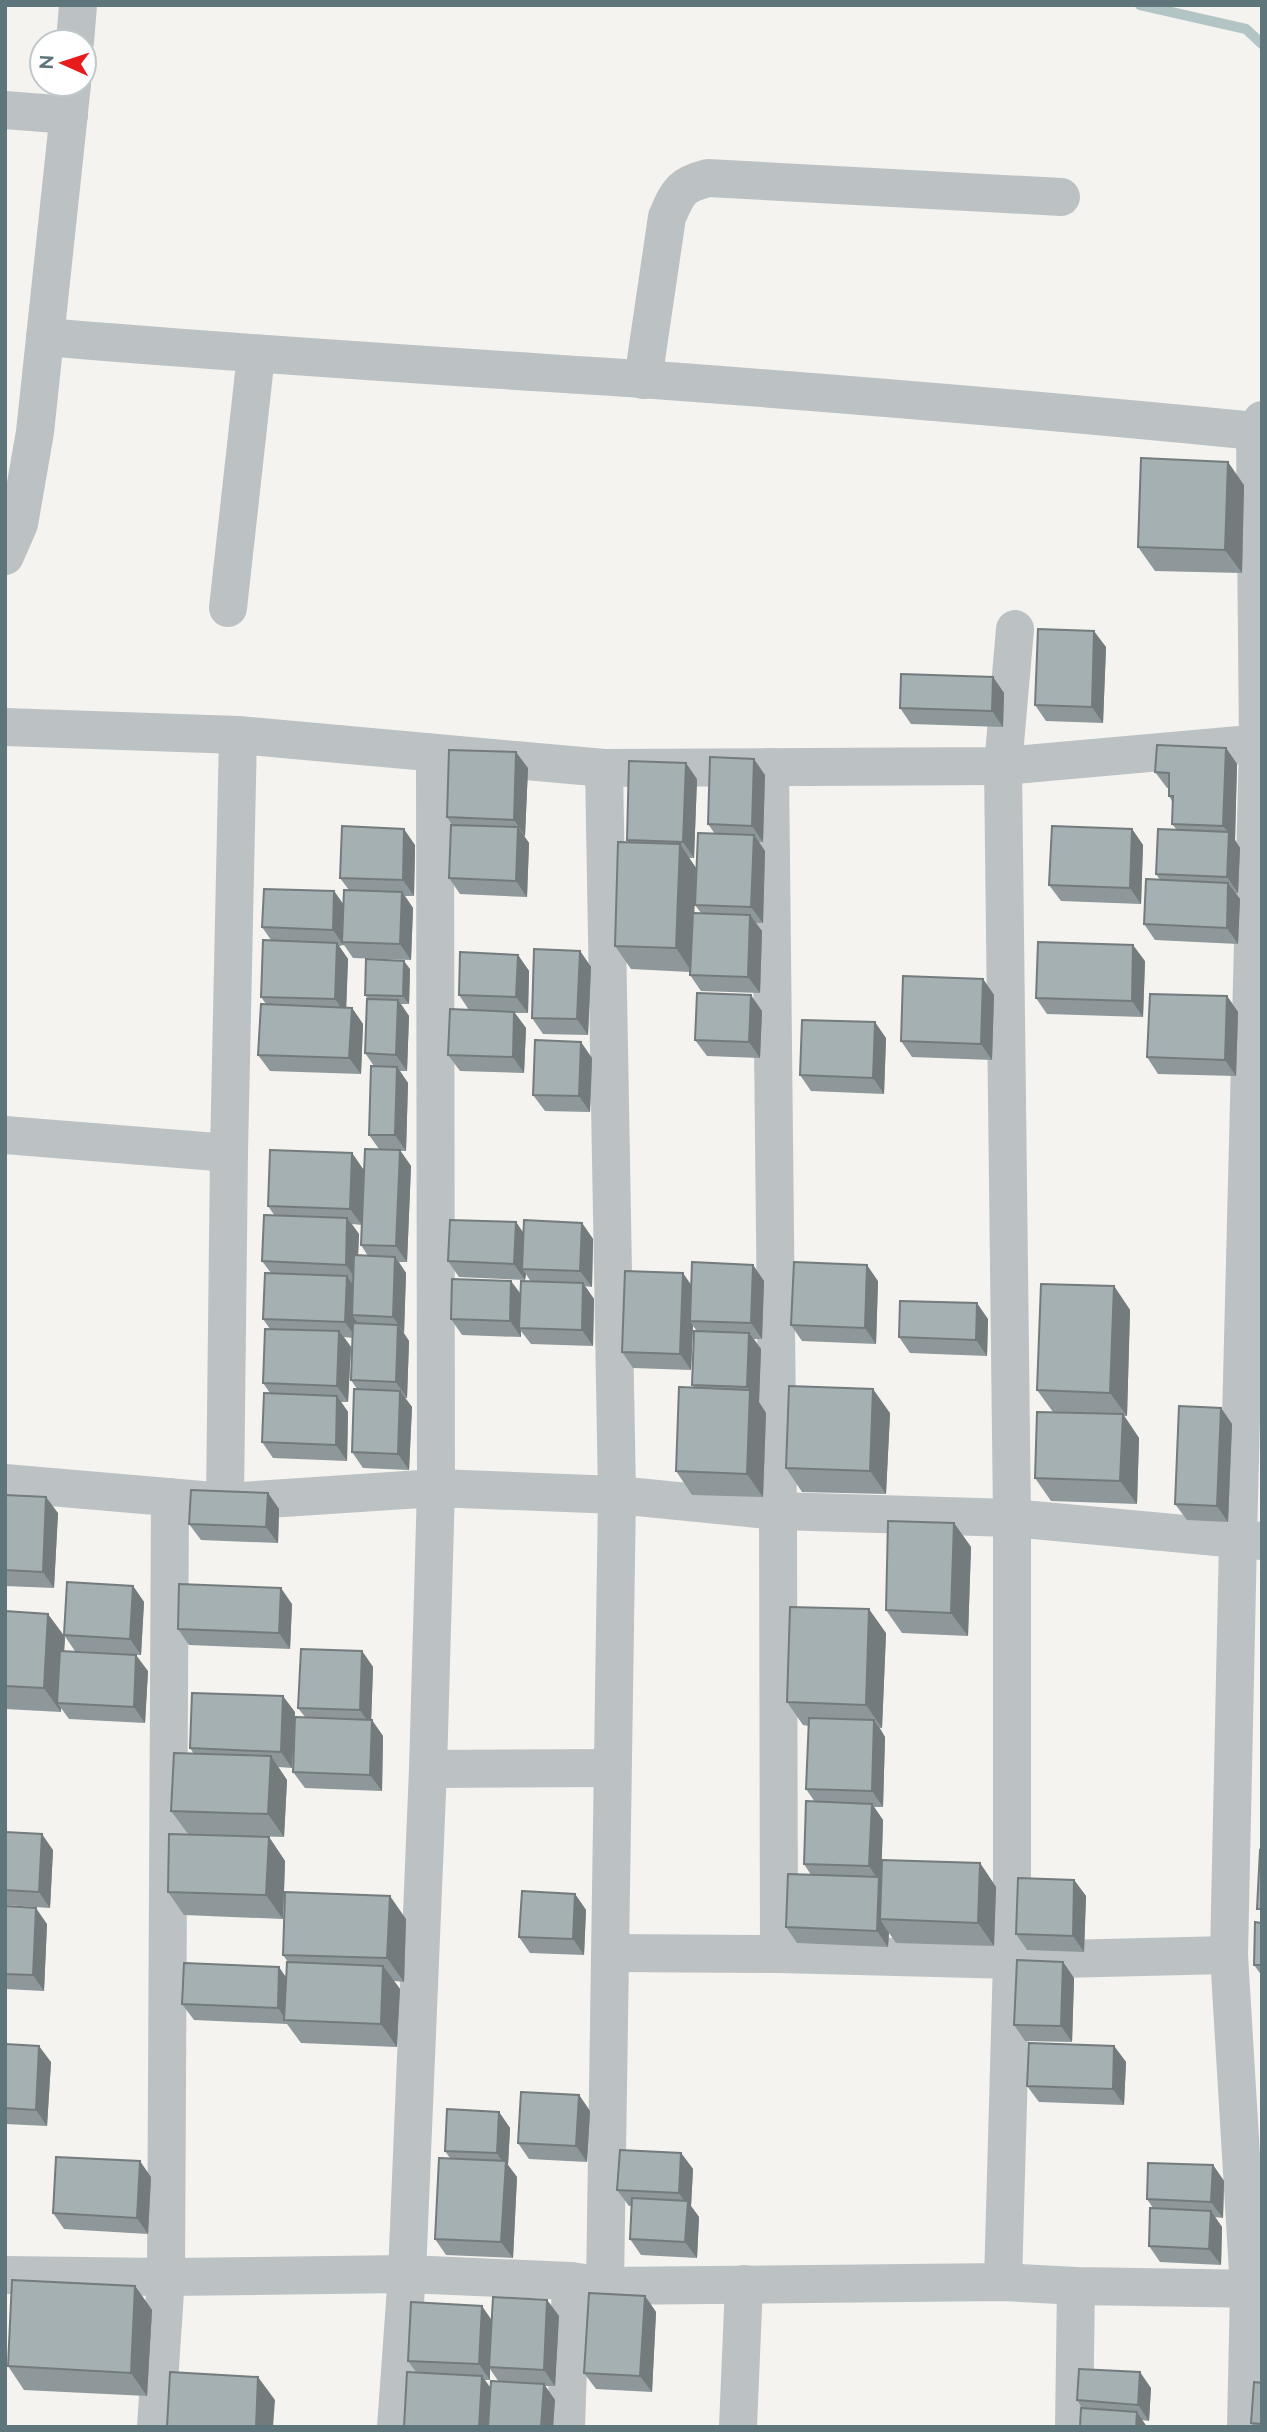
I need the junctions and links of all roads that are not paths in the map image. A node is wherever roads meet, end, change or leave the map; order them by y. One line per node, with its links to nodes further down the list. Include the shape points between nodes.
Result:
1 (78, 5): 2 (street)
2 (76, 28)
3 (70, 100): 4 (street); 6 (street)
4 (5, 110)
5 (1061, 197): 8 (street, via 708,178 689,183 677,194 667,217)
6 (45, 337): 7 (street); 10 (street, via 36,432 19,524)
7 (256, 355): 8 (street); 11 (street)
8 (643, 380): 9 (street)
9 (1258, 425): 15 (street)
10 (5, 556)
11 (228, 608)
12 (1015, 629): 17 (street)
13 (5, 727): 14 (street)
14 (238, 735): 16 (street); 21 (street)
15 (1260, 743): 17 (street); 29 (street)
16 (435, 754): 19 (street); 23 (street)
17 (1003, 766): 18 (street); 28 (street)
18 (770, 767): 19 (street); 27 (street)
19 (604, 768): 24 (street)
20 (5, 1135): 21 (street)
21 (229, 1153): 26 (street)
22 (5, 1483): 25 (street)
23 (436, 1488): 24 (street); 26 (street); 31 (street)
24 (617, 1495): 27 (street); 30 (street)
25 (170, 1497): 26 (street); 38 (street)
26 (225, 1502)
27 (778, 1511): 28 (street); 33 (street)
28 (1012, 1518): 29 (street); 35 (street)
29 (1250, 1540): 34 (street)
30 (612, 1768): 31 (street); 32 (street)
31 (428, 1769): 36 (street)
32 (611, 1953): 33 (street); 40 (street)
33 (779, 1954): 35 (street)
34 (1229, 1955): 35 (street); 43 (street)
35 (1012, 1960): 39 (street)
36 (407, 2274): 38 (street); 40 (street); 45 (street)
37 (5, 2275): 38 (street)
38 (166, 2277): 44 (street)
39 (1003, 2283): 41 (street); 42 (street)
40 (588, 2284): 41 (street); 46 (street)
41 (744, 2284): 47 (street)
42 (1076, 2286): 43 (street); 48 (street)
43 (1255, 2289): 49 (street)
44 (156, 2427)
45 (396, 2427)
46 (566, 2427)
47 (738, 2427)
48 (1074, 2427)
49 (1246, 2427)

